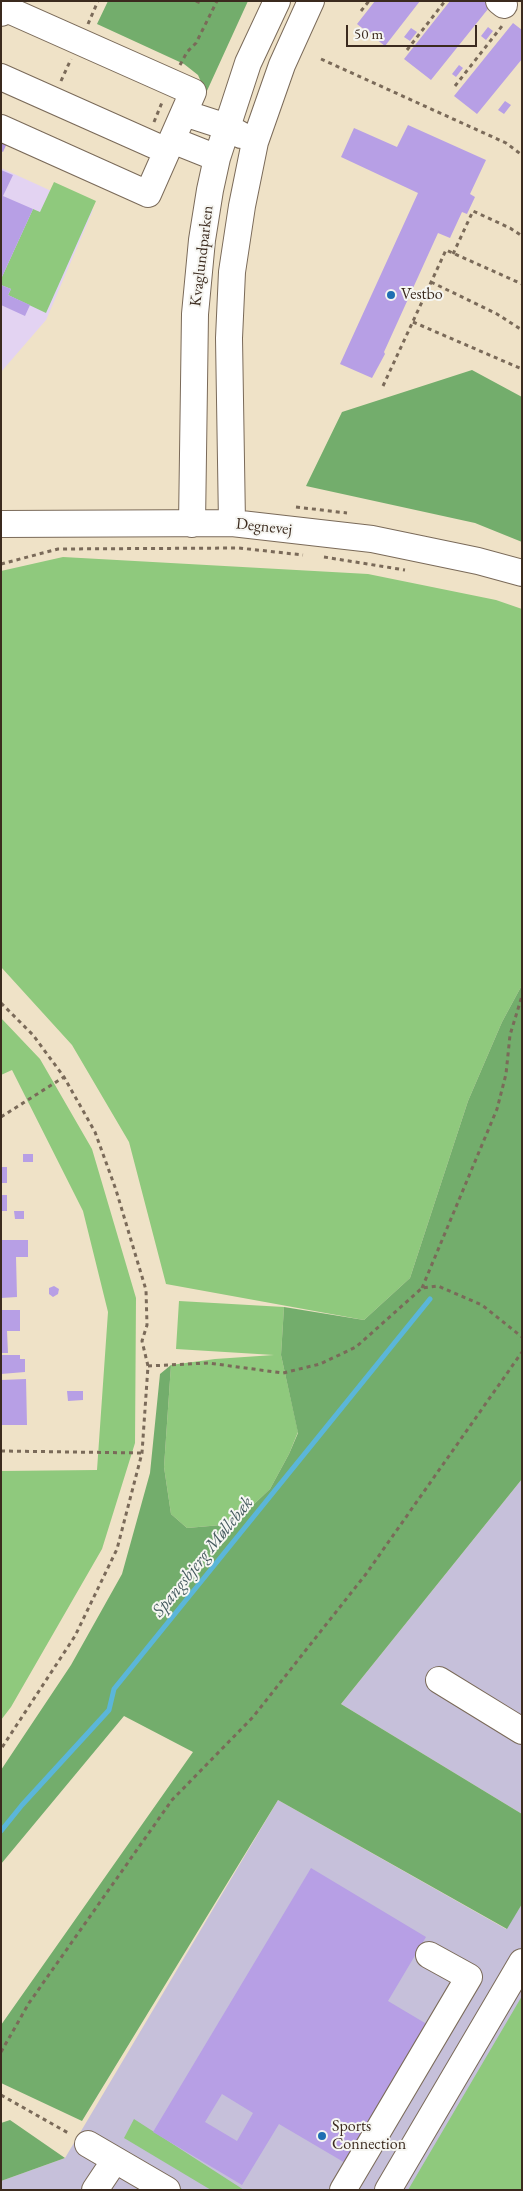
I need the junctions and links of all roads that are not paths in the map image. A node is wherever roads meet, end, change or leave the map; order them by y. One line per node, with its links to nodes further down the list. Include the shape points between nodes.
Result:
1 (277, 1): 6 (street, Kvaglundparken, via 248,63)
2 (311, 1): 8 (street, Kvaglundparken, via 282,66)
3 (1, 13): 5 (street, via 4,8 193,92)
4 (1, 77): 9 (street)
5 (184, 114): 6 (street); 9 (street)
6 (226, 127): 8 (street); 10 (street, Kvaglundparken)
7 (1, 128): 9 (street, via 148,194)
8 (255, 142): 11 (street, Kvaglundparken, via 232,272 229,338)
9 (170, 145): 10 (street)
10 (217, 158): 13 (street, Kvaglundparken, via 202,240 195,314)
11 (232, 523): 13 (street, Degnevej); 14 (street, Degnevej, via 372,539)
12 (1, 524): 13 (street, Degnevej)
13 (192, 524)
14 (522, 573)
15 (439, 1680): 16 (street)
16 (522, 1731)
17 (429, 1955): 23 (street, via 469,1977)
18 (522, 1962): 24 (street)
19 (88, 2144): 20 (street)
20 (115, 2160): 21 (street); 22 (street)
21 (95, 2190)
22 (167, 2190)
23 (343, 2190)
24 (388, 2190)

